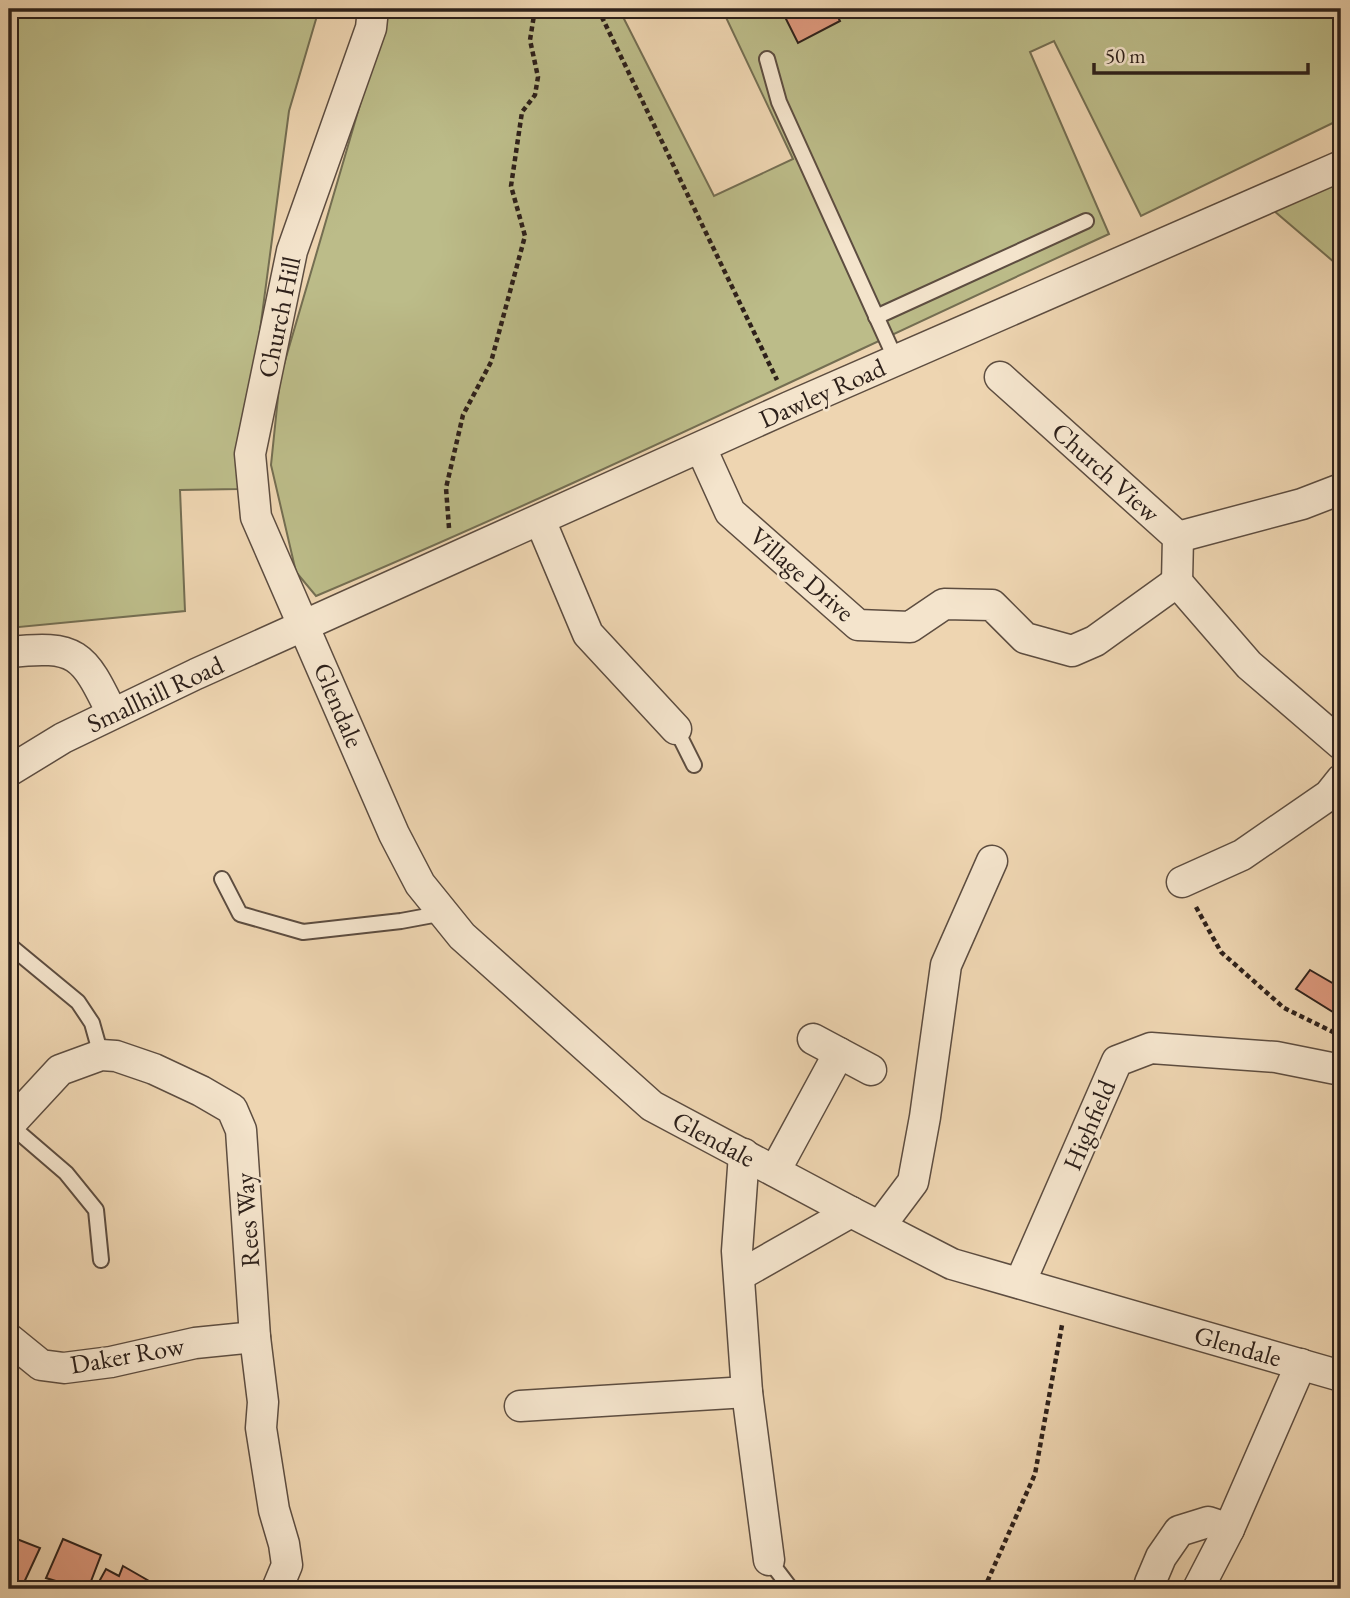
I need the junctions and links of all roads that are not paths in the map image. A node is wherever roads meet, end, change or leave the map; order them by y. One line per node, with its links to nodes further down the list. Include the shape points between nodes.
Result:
1 (373, 9): 13 (street, Church Hill, via 371,28 292,251 250,454 256,517)
2 (767, 59): 5 (lane, via 779,102)
3 (1341, 166): 6 (street, Dawley Road)
4 (1086, 221): 5 (lane)
5 (876, 317): 6 (lane)
6 (896, 360): 8 (street, Dawley Road)
7 (1000, 377): 11 (street, Church View)
8 (701, 448): 10 (street, Dawley Road); 12 (street, Village Drive, via 730,512 858,625 910,627 944,604 992,605 1025,638 1072,651 1095,641)
9 (1341, 489): 11 (street)
10 (540, 520): 13 (street, Dawley Road); 16 (street, via 587,634)
11 (1178, 537): 12 (street, Church View)
12 (1177, 582): 17 (street, via 1249,665)
13 (306, 626): 15 (street, Smallhill Road); 24 (street, Glendale, via 394,834 420,884)
14 (9, 652): 15 (street, via 41,649 72,653 93,675)
15 (111, 713): 19 (street, Smallhill Road)
16 (676, 729): 18 (lane)
17 (1339, 738)
18 (694, 765)
19 (9, 771)
20 (1341, 780): 23 (street, via 1329,795 1242,855)
21 (992, 861): 35 (street, via 946,965 913,1182)
22 (222, 879): 24 (lane, via 240,914 303,932)
23 (1182, 882)
24 (444, 913): 32 (street, Glendale, via 462,936 652,1106)
25 (9, 945): 28 (lane, via 78,1002 92,1023)
26 (813, 1038): 27 (street)
27 (839, 1053): 29 (street); 33 (street)
28 (101, 1055): 31 (street, via 60,1070); 39 (street, Rees Way, via 154,1069 232,1109 241,1130)
29 (871, 1070)
30 (1341, 1070): 38 (street, Highfield, via 1276,1057 1151,1048 1117,1061)
31 (9, 1125): 36 (lane, via 66,1173 96,1210)
32 (744, 1154): 33 (street, Glendale); 37 (street, via 737,1251)
33 (775, 1171): 34 (street, Glendale)
34 (851, 1212): 35 (street, Glendale); 37 (street)
35 (880, 1226): 38 (street, Glendale, via 952,1264)
36 (101, 1260)
37 (740, 1276): 43 (street)
38 (1020, 1283): 41 (street, Glendale)
39 (255, 1337): 40 (street, Daker Row, via 195,1343 64,1368 41,1365); 47 (street, Rees Way, via 263,1402 261,1428 287,1565)
40 (9, 1339)
41 (1301, 1364): 42 (street, Glendale); 45 (street)
42 (1341, 1376)
43 (747, 1392): 44 (street); 46 (street)
44 (520, 1406)
45 (1229, 1529): 49 (street, via 1208,1522 1179,1531 1161,1557); 50 (street)
46 (769, 1560): 48 (lane)
47 (277, 1589)
48 (791, 1589)
49 (1150, 1589)
50 (1198, 1589)

